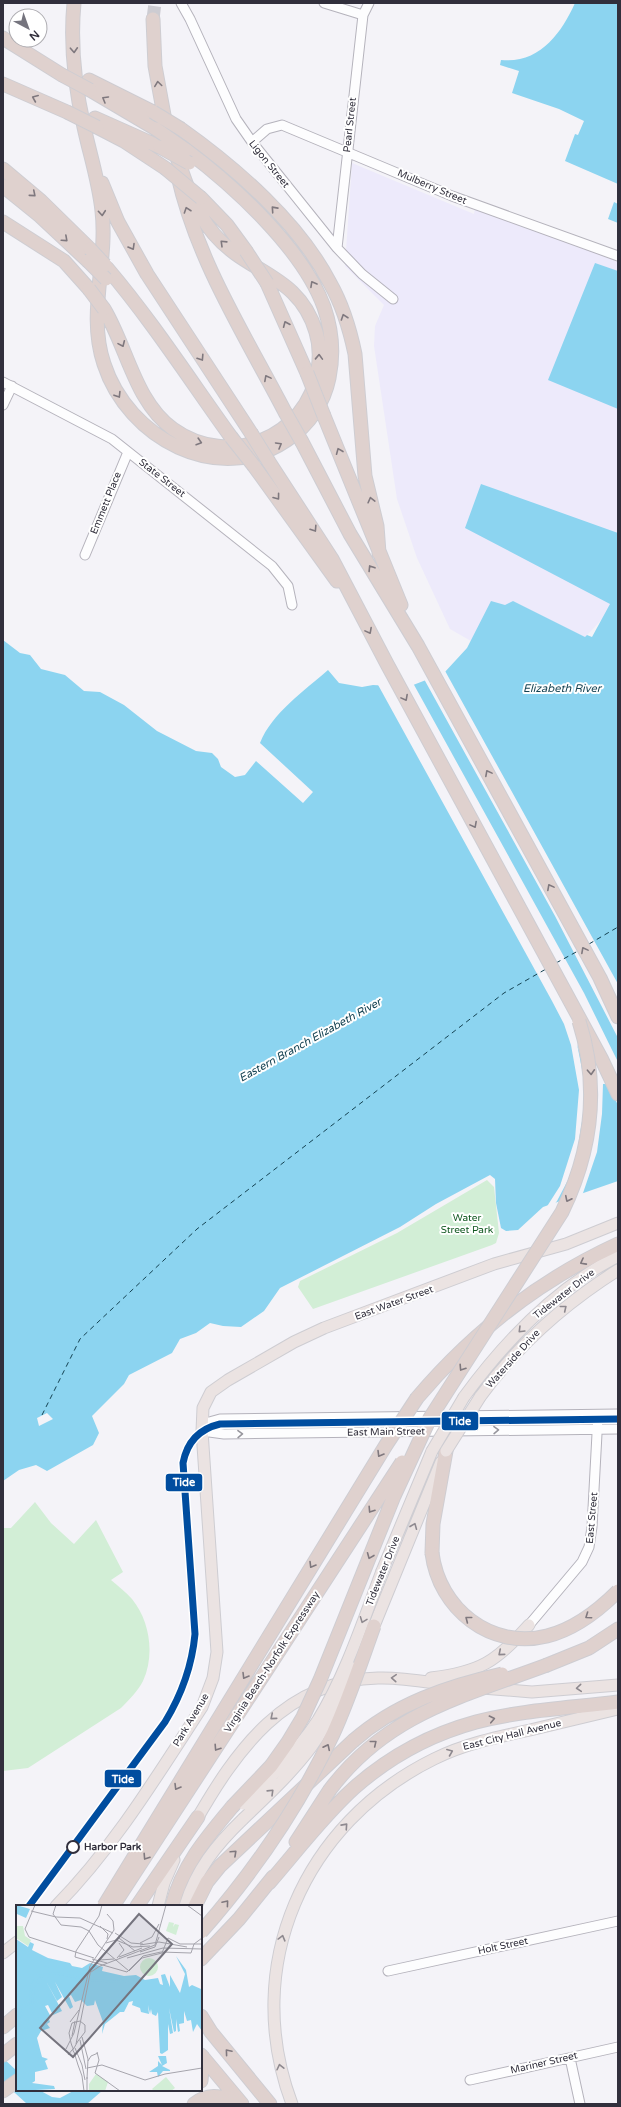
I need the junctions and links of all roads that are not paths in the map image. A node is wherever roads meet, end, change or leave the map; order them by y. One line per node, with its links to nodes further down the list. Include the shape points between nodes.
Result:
1 (74, 3): 14 (highway, one-way to 14, via 73,45 77,86)
2 (181, 3): 12 (street, Ligon Street, via 236,119)
3 (324, 3): 5 (street)
4 (369, 3): 5 (street, Pearl Street)
5 (363, 15): 13 (street, Pearl Street)
6 (153, 20): 10 (highway, one-way to 6)
7 (5, 39): 9 (highway)
8 (3, 84): 11 (highway, one-way to 8, bridge)
9 (89, 85): 10 (highway, one-way to 9, via 136,117); 27 (highway, one-way to 9, bridge, via 377,526 365,476 355,354 335,292 320,265 269,203 232,168 182,129 134,101)
10 (161, 126): 17 (highway, bridge, via 186,150 220,176); 18 (highway, one-way to 10, bridge, via 64,261 89,289 104,309 152,407 168,425 189,439 220,447 237,447 262,440 294,420 312,392 319,360 319,346 313,321 295,294 277,279 236,255 206,224); 31 (highway, one-way to 10, bridge, via 350,534 224,295 201,247 182,197)
11 (123, 136): 17 (highway, bridge, via 139,138 190,163); 27 (highway, one-way to 11, bridge, via 307,373 267,283 227,225 201,198)
12 (252, 142): 13 (street, Mulberry Street, via 267,130 282,125); 19 (street, Ligon Street)
13 (347, 153): 19 (street, Pearl Street); 21 (street, Mulberry Street, via 452,196)
14 (93, 161): 17 (highway, one-way to 17, via 102,216 97,324 100,349 107,371 126,406 153,433 182,450 219,459 243,458 264,453 282,444 301,429 324,396 332,362 329,325 324,307 310,279 281,240); 29 (highway, one-way to 29, bridge, via 118,222 147,274 332,559)
15 (3, 169): 20 (highway, one-way to 20, via 41,201)
16 (3, 186): 20 (highway, one-way to 20)
17 (242, 200)
18 (3, 222)
19 (337, 248): 22 (street, Ligon Street, via 362,274)
20 (89, 255): 29 (highway, one-way to 29, bridge, via 145,326 165,345)
21 (618, 256)
22 (393, 300)
23 (3, 382): 24 (street, State Street)
24 (12, 386): 25 (street); 26 (street, State Street, via 96,430)
25 (3, 405)
26 (128, 452): 28 (street, Emmett Place); 30 (street, State Street, via 272,566 288,586)
27 (379, 553): 31 (highway)
28 (85, 555)
29 (352, 599): 33 (highway, one-way to 33)
30 (292, 605)
31 (418, 646): 32 (highway, one-way to 31, via 600,978)
32 (618, 1017)
33 (579, 1021): 34 (highway, bridge); 41 (highway, one-way to 41, bridge, via 588,1052 592,1092 587,1140 577,1177 562,1212)
34 (618, 1094)
35 (618, 1223): 42 (main road, East Water Street, via 566,1244 494,1264 309,1335 216,1388 204,1405)
36 (618, 1244): 59 (highway, one-way to 59, bridge, via 564,1273 502,1315 459,1352 417,1398)
37 (618, 1256): 55 (main road, Tidewater Drive, one-way to 55, bridge, via 575,1284 536,1315 494,1359 464,1397 432,1451 344,1667 317,1720 281,1767)
38 (618, 1270): 45 (main road, Waterside Drive, one-way to 38, bridge, via 480,1397 509,1360 541,1328 579,1296)
39 (598, 1414): 40 (street, East Main Street); 42 (street, East Main Street, via 220,1419); 43 (street, East Street)
40 (618, 1414)
41 (430, 1418): 55 (highway, one-way to 55, bridge, via 394,1496 309,1706 288,1742); 60 (highway, Virginia Beach-Norfolk Expressway, one-way to 60, bridge)
42 (202, 1428): 43 (street, East Main Street, one-way to 43, via 224,1434); 58 (main road, Park Avenue, via 217,1647 216,1668 211,1685 200,1710 118,1834 86,1875)
43 (598, 1429): 44 (street, East Main Street); 48 (street, East Street, via 590,1547 582,1562)
44 (618, 1429)
45 (446, 1451): 46 (highway, one-way to 45, bridge, via 592,1614 562,1631 530,1639 504,1637 472,1622 453,1604 441,1585 432,1553 433,1524); 47 (main road, Tidewater Drive, one-way to 45, via 426,1494)
46 (618, 1590)
47 (374, 1626): 55 (main road, Tidewater Drive, one-way to 47, bridge, via 294,1768 317,1738 336,1706); 67 (highway, one-way to 47, bridge, via 269,1846 308,1783 340,1717)
48 (529, 1626): 51 (main road, one-way to 51, via 501,1654 479,1668 452,1676)
49 (618, 1629): 50 (highway, via 589,1648)
50 (547, 1665): 57 (highway, one-way to 50, bridge, via 328,1791 365,1750 400,1724 439,1706); 65 (highway, one-way to 50, bridge, via 207,1882 220,1866 353,1741 389,1714 424,1697 500,1674)
51 (416, 1680): 52 (main road, one-way to 51, via 532,1692 500,1691); 56 (main road, one-way to 56, via 358,1679 316,1691 289,1705 250,1740)
52 (618, 1685)
53 (618, 1702): 57 (highway, one-way to 53, via 353,1789 380,1767 408,1750 442,1734 487,1720)
54 (618, 1709): 90 (main road, East City Hall Avenue, one-way to 54, via 279,2064 274,2033 273,1989 277,1956 289,1915 300,1892 338,1834 384,1790 435,1758 490,1739)
55 (237, 1812): 63 (highway, via 214,1829 189,1862); 64 (main road, Tidewater Drive, via 203,1864)
56 (198, 1817): 61 (highway); 62 (main road, via 172,1865)
57 (269, 1883): 70 (highway)
58 (57, 1905)
59 (105, 1905)
60 (113, 1905)
61 (138, 1905)
62 (158, 1905)
63 (172, 1905)
64 (185, 1905)
65 (196, 1905)
66 (618, 1921): 71 (street, Holt Street)
67 (202, 1931)
68 (16, 1943): 69 (main road)
69 (3, 1953)
70 (202, 1958)
71 (388, 1972)
72 (16, 2016): 74 (highway)
73 (202, 2018): 89 (highway, one-way to 73)
74 (3, 2027)
75 (16, 2045): 77 (highway)
76 (618, 2047): 79 (street, Mariner Street)
77 (3, 2055)
78 (202, 2056): 86 (highway)
79 (570, 2058): 80 (street, Mariner Street); 91 (street)
80 (470, 2080)
81 (16, 2082): 83 (highway)
82 (16, 2088): 85 (highway)
83 (3, 2091)
84 (197, 2091): 87 (highway)
85 (3, 2095)
86 (241, 2102): 88 (highway, via 212,2096)
87 (191, 2104)
88 (194, 2104)
89 (270, 2104)
90 (292, 2104)
91 (580, 2104)

